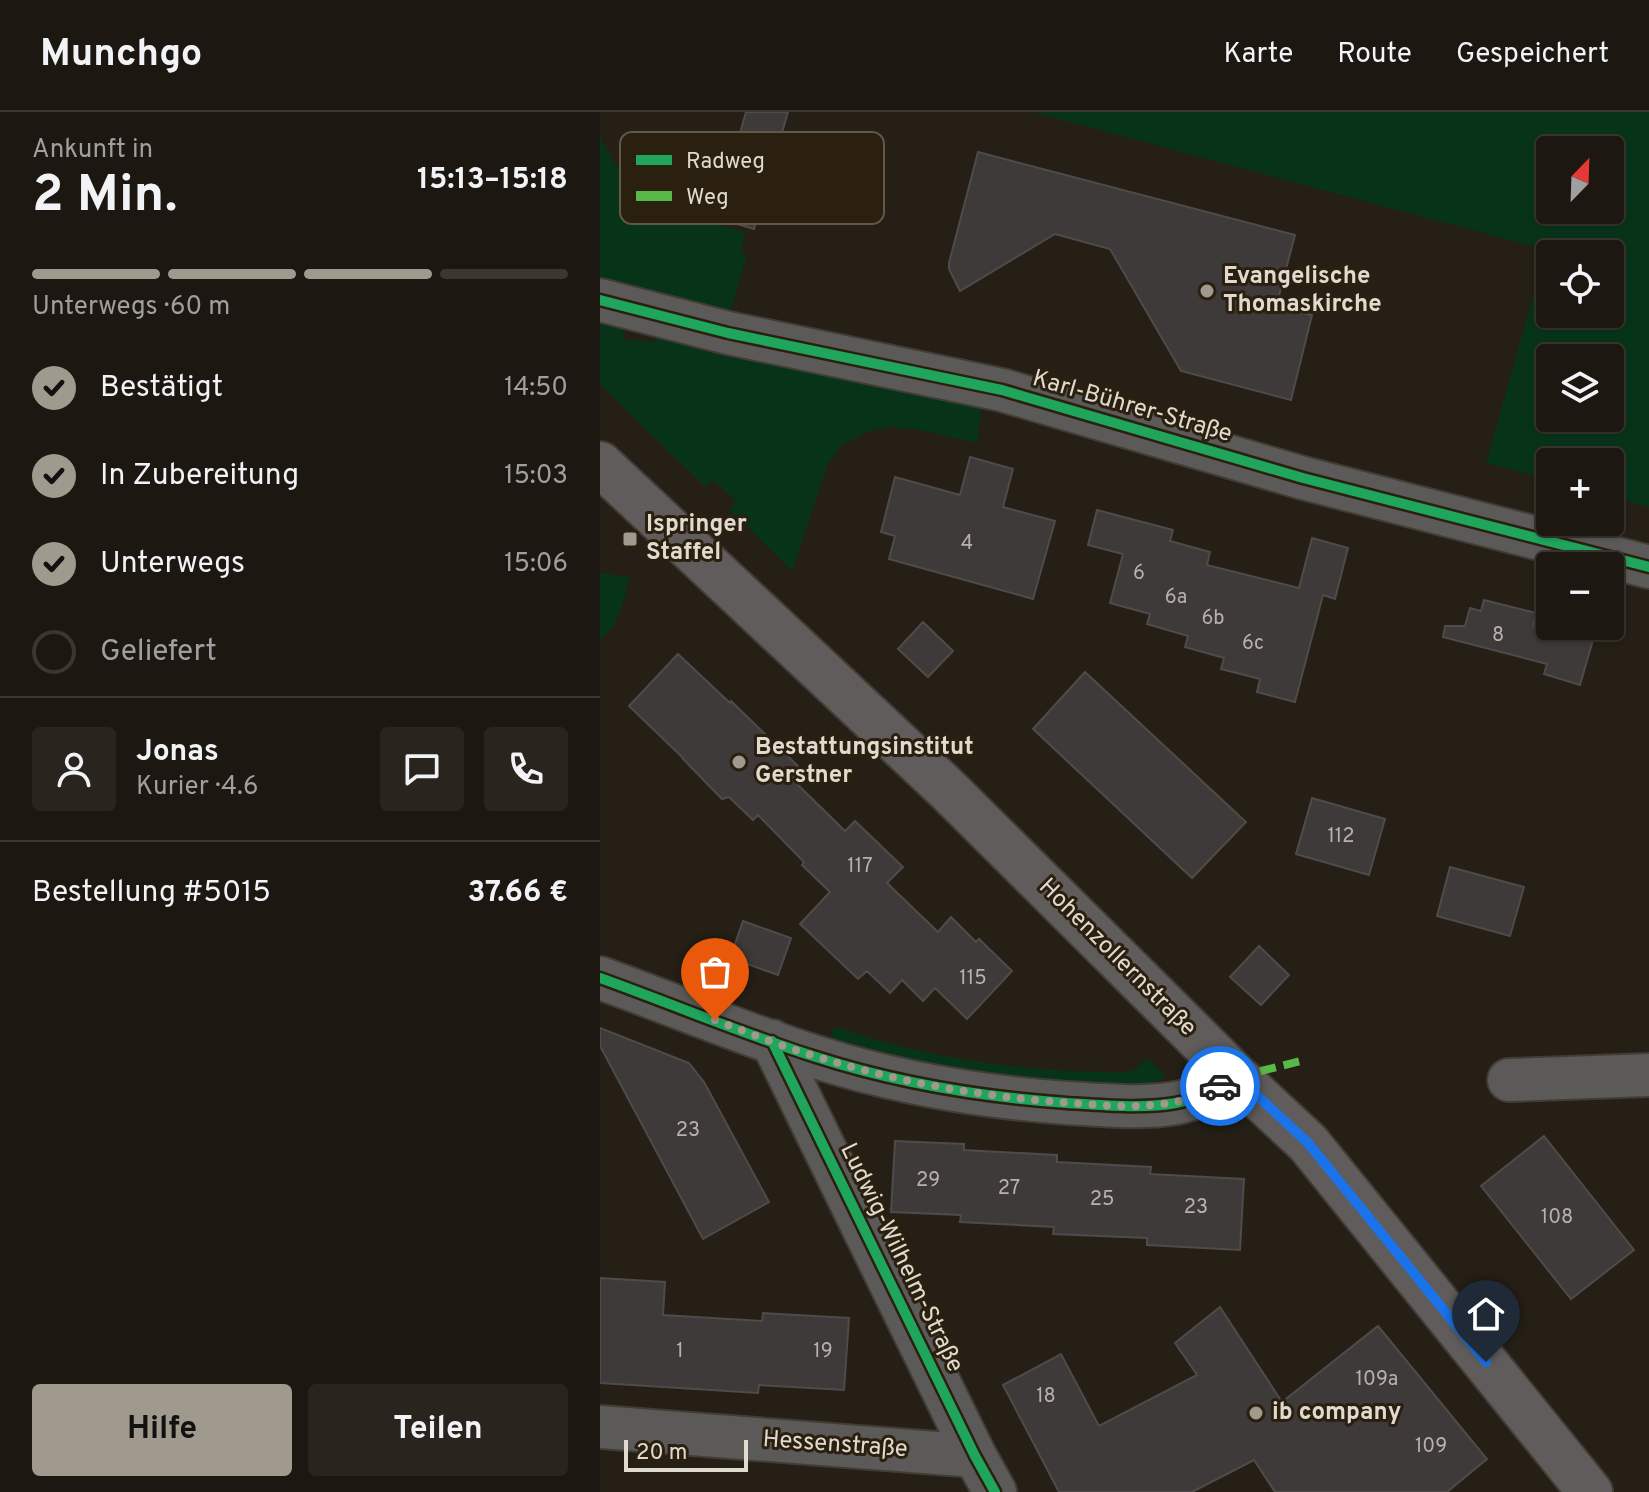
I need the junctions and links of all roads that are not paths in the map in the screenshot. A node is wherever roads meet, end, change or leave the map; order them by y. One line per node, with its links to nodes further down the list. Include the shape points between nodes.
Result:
1 (600, 300): 3 (street, Karl-Bührer-Straße, via 728,333 1002,390 1303,478)
2 (600, 464): 7 (main road, Hohenzollernstraße, via 947,789)
3 (1649, 567)
4 (600, 978): 5 (street)
5 (772, 1041): 7 (street, via 917,1083 1031,1101 1175,1104); 10 (street, Ludwig-Wilhelm-Straße)
6 (1649, 1075): 8 (street)
7 (1237, 1077): 11 (main road, Hohenzollernstraße, via 1308,1143)
8 (1509, 1080)
9 (600, 1427): 10 (street, Hessenstraße)
10 (985, 1474)
11 (1590, 1492)

